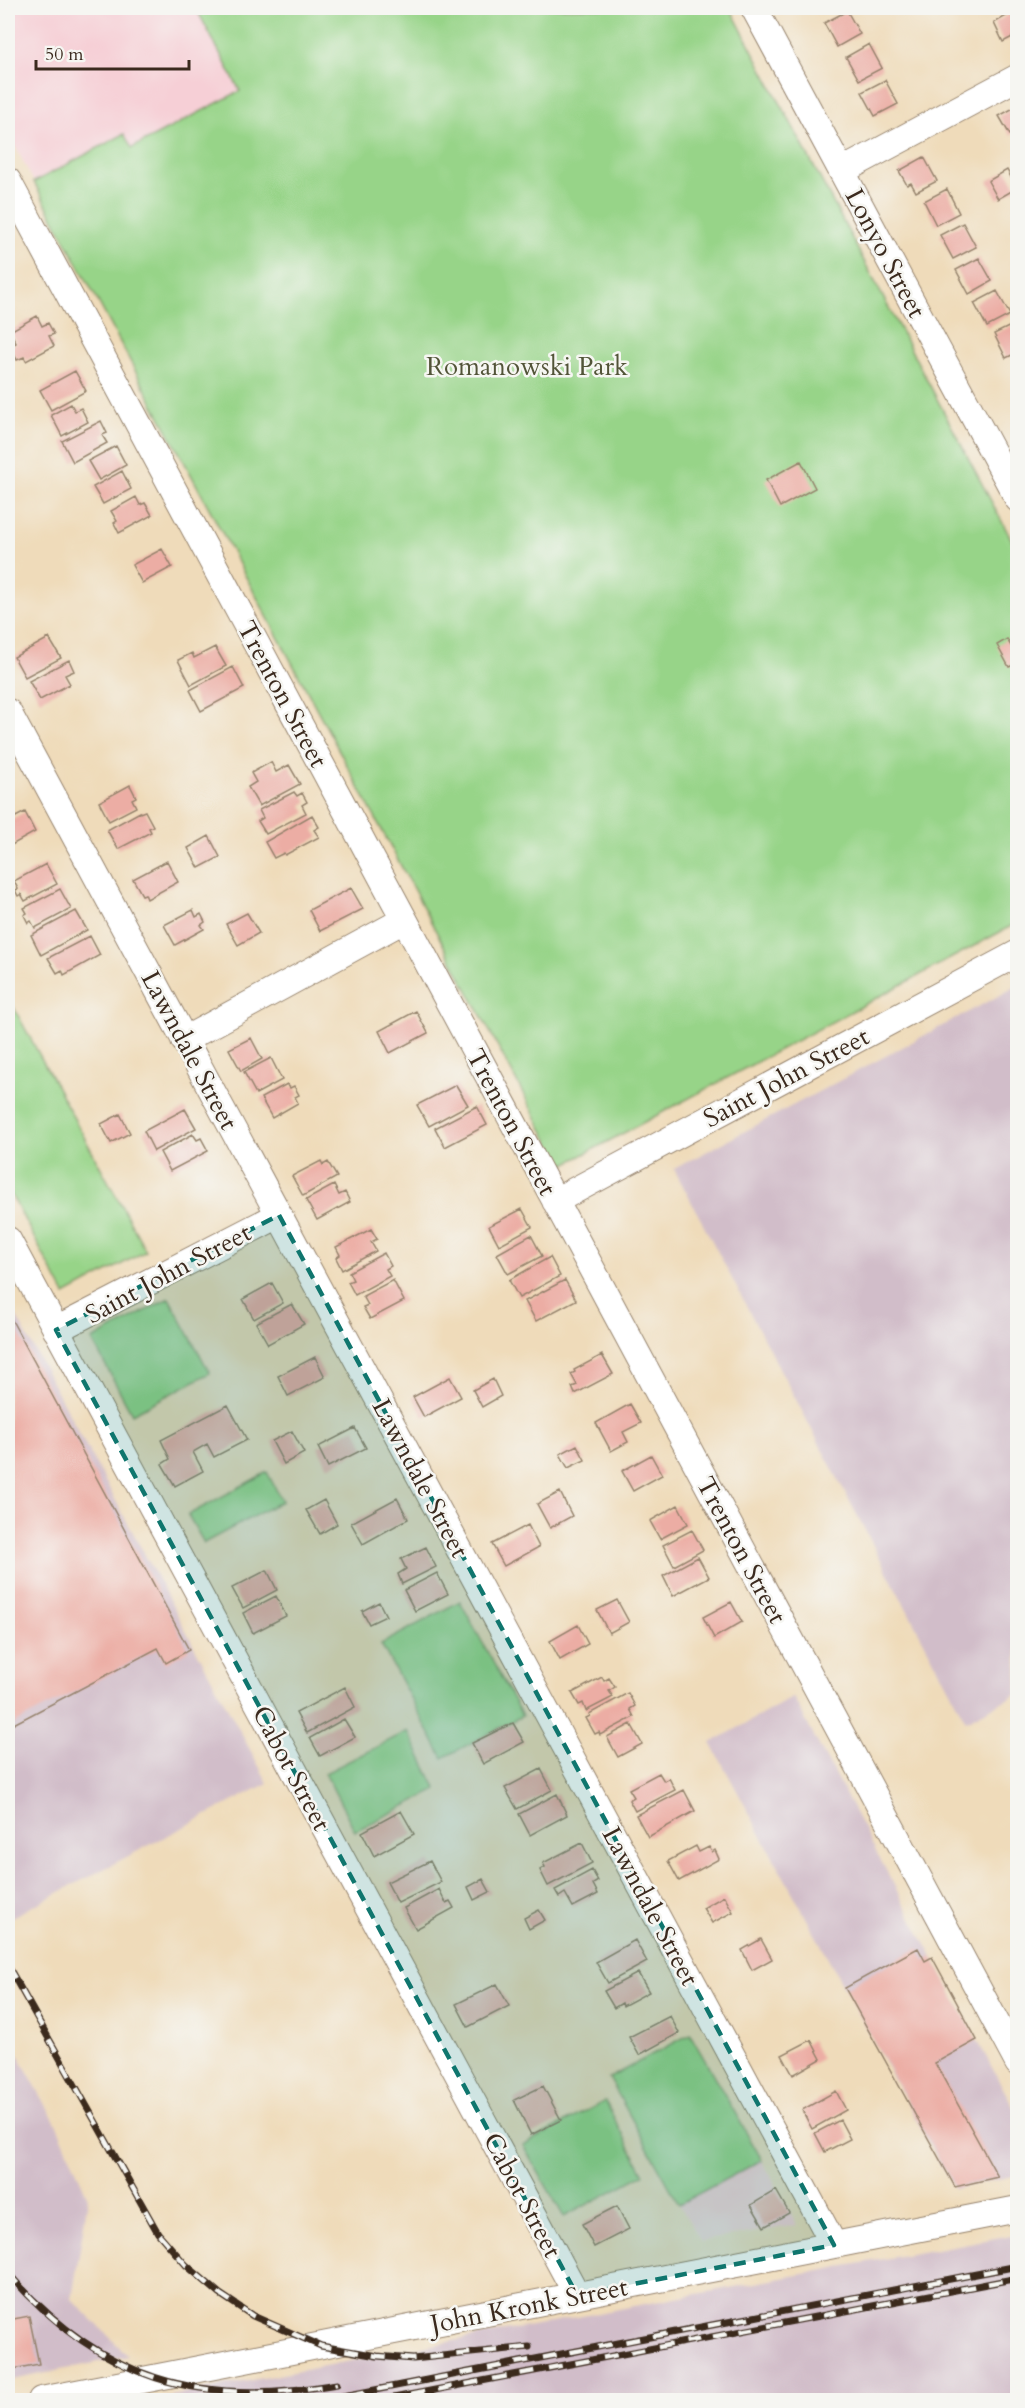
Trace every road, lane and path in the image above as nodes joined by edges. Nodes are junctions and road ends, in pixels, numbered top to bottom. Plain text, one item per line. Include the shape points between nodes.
1 (753, 8) edge
2 (1017, 77) edge
3 (842, 171) junction
4 (8, 181) edge
5 (1017, 499) edge
6 (8, 712) edge
7 (404, 920) junction
8 (1017, 953) edge
9 (184, 1040) junction
10 (555, 1202) junction
11 (279, 1215) junction
12 (8, 1240) edge
13 (56, 1330) junction
14 (1017, 2063) edge
15 (1017, 2209) edge
16 (834, 2245) junction
17 (577, 2295) junction
18 (41, 2400) edge

1 - 3 street, Lonyo Street
2 - 3 street
3 - 5 street, Lonyo Street
4 - 7 street, Trenton Street
6 - 9 street, Lawndale Street
7 - 9 street
7 - 10 street, Trenton Street
8 - 10 street, Saint John Street
9 - 11 street, Lawndale Street
10 - 14 street, Trenton Street
11 - 13 street, Saint John Street
11 - 16 street, Lawndale Street
12 - 13 street, Cabot Street
13 - 17 street, Cabot Street
15 - 16 street, John Kronk Street
16 - 17 street, John Kronk Street
17 - 18 street, John Kronk Street

